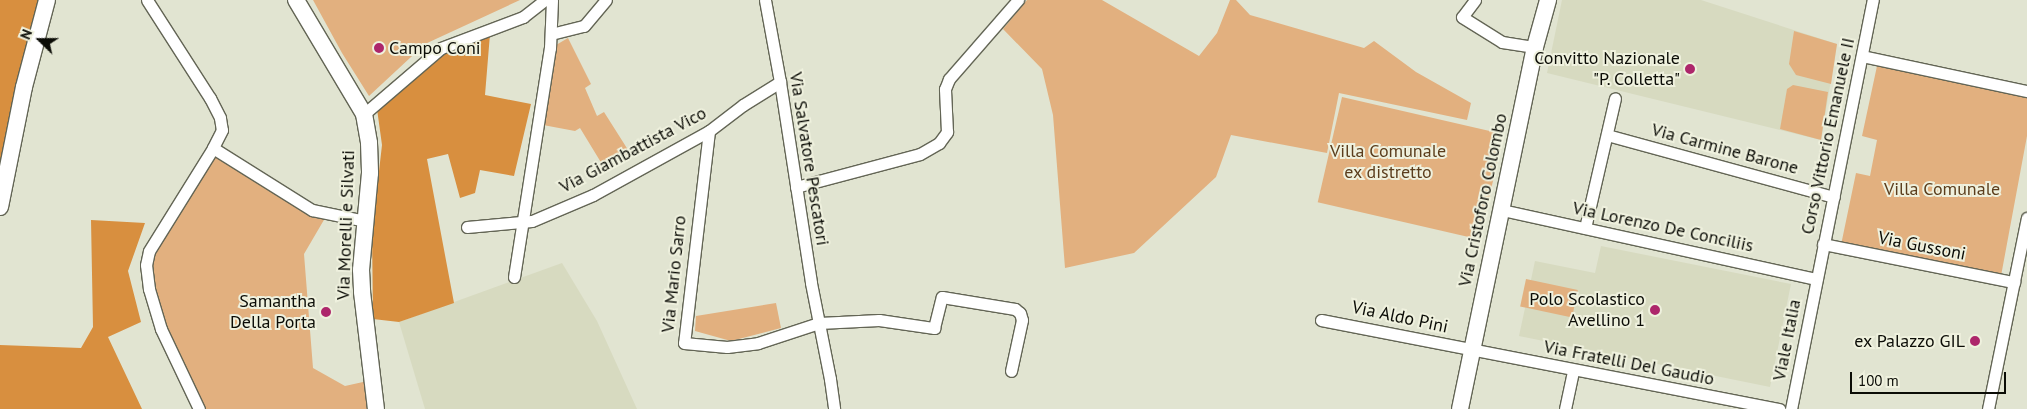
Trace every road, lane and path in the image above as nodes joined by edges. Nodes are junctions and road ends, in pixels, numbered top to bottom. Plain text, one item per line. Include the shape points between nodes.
1 (48, 0) edge
2 (147, 0) edge
3 (296, 0) edge
4 (545, 0) edge
5 (552, 0) edge
6 (606, 0) edge
7 (764, 0) edge
8 (1018, 0) edge
9 (1475, 0) edge
10 (1548, 0) edge
11 (1873, 0) edge
12 (551, 34) junction
13 (1535, 47) junction
14 (1862, 56) junction
15 (780, 82) junction
16 (2027, 92) edge
17 (1615, 98) dead end
18 (364, 114) junction
19 (708, 131) junction
20 (1607, 135) junction
21 (213, 148) junction
22 (796, 187) junction
23 (1834, 197) junction
24 (0, 207) edge
25 (1502, 210) junction
26 (2027, 218) edge
27 (364, 221) junction
28 (522, 222) junction
29 (467, 227) dead end
30 (1585, 228) junction
31 (1823, 244) junction
32 (514, 277) dead end
33 (1817, 278) junction
34 (2014, 282) junction
35 (1321, 320) dead end
36 (819, 324) junction
37 (1471, 350) junction
38 (1572, 370) junction
39 (1010, 371) dead end
40 (834, 408) edge
41 (199, 409) edge
42 (376, 409) edge
43 (1460, 409) edge
44 (1565, 409) edge
45 (1779, 409) edge
46 (1791, 409) edge
47 (1988, 409) edge

1 - 24 main road via 24,88
2 - 21 street via 220,118 222,130
3 - 18 main road, Via Morelli e Silvati
4 - 18 street via 523,17 441,48
5 - 12 street
6 - 12 street via 584,26
7 - 15 street, Via Salvatore Pescatori
8 - 22 street via 949,78 945,89 947,132 939,143 920,154
9 - 13 street via 1462,17 1502,42
10 - 13 main road, Via Cristoforo Colombo
11 - 14 street, Corso Vittorio Emanuele II
12 - 28 street
13 - 25 main road, Via Cristoforo Colombo
14 - 16 street
14 - 23 street, Corso Vittorio Emanuele II
15 - 19 street, Via Giambattista Vico via 743,104
15 - 22 street, Via Salvatore Pescatori
17 - 20 street
18 - 27 main road, Via Morelli e Silvati via 370,173
19 - 28 street, Via Giambattista Vico via 593,195 532,221
19 - 36 street, Via Mario Sarro via 684,344 727,347 758,343
20 - 23 street, Via Carmine Barone
20 - 30 street
21 - 27 street via 312,210
21 - 41 street via 149,251 146,265 149,289 161,329
22 - 36 street, Via Salvatore Pescatori
23 - 31 street, Corso Vittorio Emanuele II
25 - 30 street, Via Lorenzo De Conciliis
25 - 37 main road, Via Cristoforo Colombo
26 - 34 street
27 - 42 main road, Via Morelli e Silvati via 362,292
28 - 29 street, Via Giambattista Vico
28 - 32 street
30 - 33 street, Via Lorenzo De Conciliis
31 - 33 street, Corso Vittorio Emanuele II
31 - 34 street, Via Gussoni
33 - 46 street, Viale Italia
34 - 47 street
35 - 37 street, Via Aldo Pini
36 - 39 street via 879,320 934,328 942,297 1015,309 1022,320
36 - 40 street, Via Salvatore Pescatori
37 - 38 street, Via Fratelli Del Gaudio
37 - 43 main road, Via Cristoforo Colombo
38 - 44 street
38 - 45 street, Via Fratelli Del Gaudio

